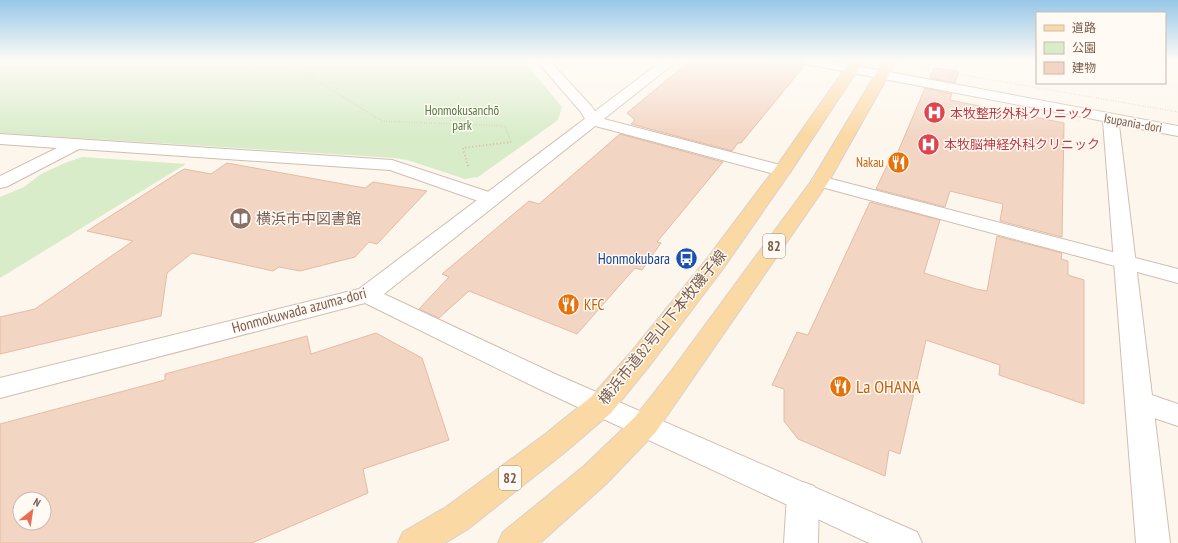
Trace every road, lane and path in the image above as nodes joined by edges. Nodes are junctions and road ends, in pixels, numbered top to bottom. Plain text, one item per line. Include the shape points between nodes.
1 (325, 85) edge
2 (565, 85) edge
3 (639, 85) edge
4 (840, 85) edge
5 (872, 85) edge
6 (949, 85) edge
7 (969, 85) edge
8 (1024, 85) edge
9 (944, 99) dead end
10 (1178, 112) edge
11 (1111, 119) junction
12 (594, 121) junction
13 (1178, 131) edge
14 (0, 139) edge
15 (76, 144) junction
16 (467, 164) dead end
17 (782, 171) junction
18 (820, 181) junction
19 (0, 183) edge
20 (491, 199) junction
21 (1125, 262) junction
22 (1178, 276) edge
23 (367, 294) junction
24 (0, 388) edge
25 (1140, 402) junction
26 (601, 405) junction
27 (1178, 415) edge
28 (645, 425) junction
29 (803, 496) junction
30 (415, 543) edge
31 (515, 543) edge
32 (801, 543) edge
33 (905, 543) edge
34 (1153, 543) edge

1 - 16 path via 382,121 505,126 511,142 463,148
2 - 12 street
3 - 12 street, Honmokuwada azuma-dori
4 - 17 main road, 横浜市道82号山下本牧磯子線 / 82
5 - 18 main road, 82
6 - 9 path, bridge
7 - 11 street, Isupania-dori
8 - 10 path, bridge
11 - 13 street, Isupania-dori
11 - 21 street
12 - 17 street
12 - 20 street, Honmokuwada azuma-dori
14 - 15 street
15 - 19 street
15 - 20 street via 392,165
17 - 26 main road, 横浜市道82号山下本牧磯子線 / 82 via 714,265
18 - 21 street
18 - 28 main road, 82 via 682,377
20 - 23 street, Honmokuwada azuma-dori
21 - 22 street
21 - 25 street
23 - 24 street, Honmokuwada azuma-dori
23 - 26 street
25 - 27 street
25 - 34 street
26 - 28 street
26 - 30 main road, 横浜市道82号山下本牧磯子線 / 82 via 457,518
28 - 29 street
28 - 31 main road, 82 via 595,475
29 - 32 street
29 - 33 street

